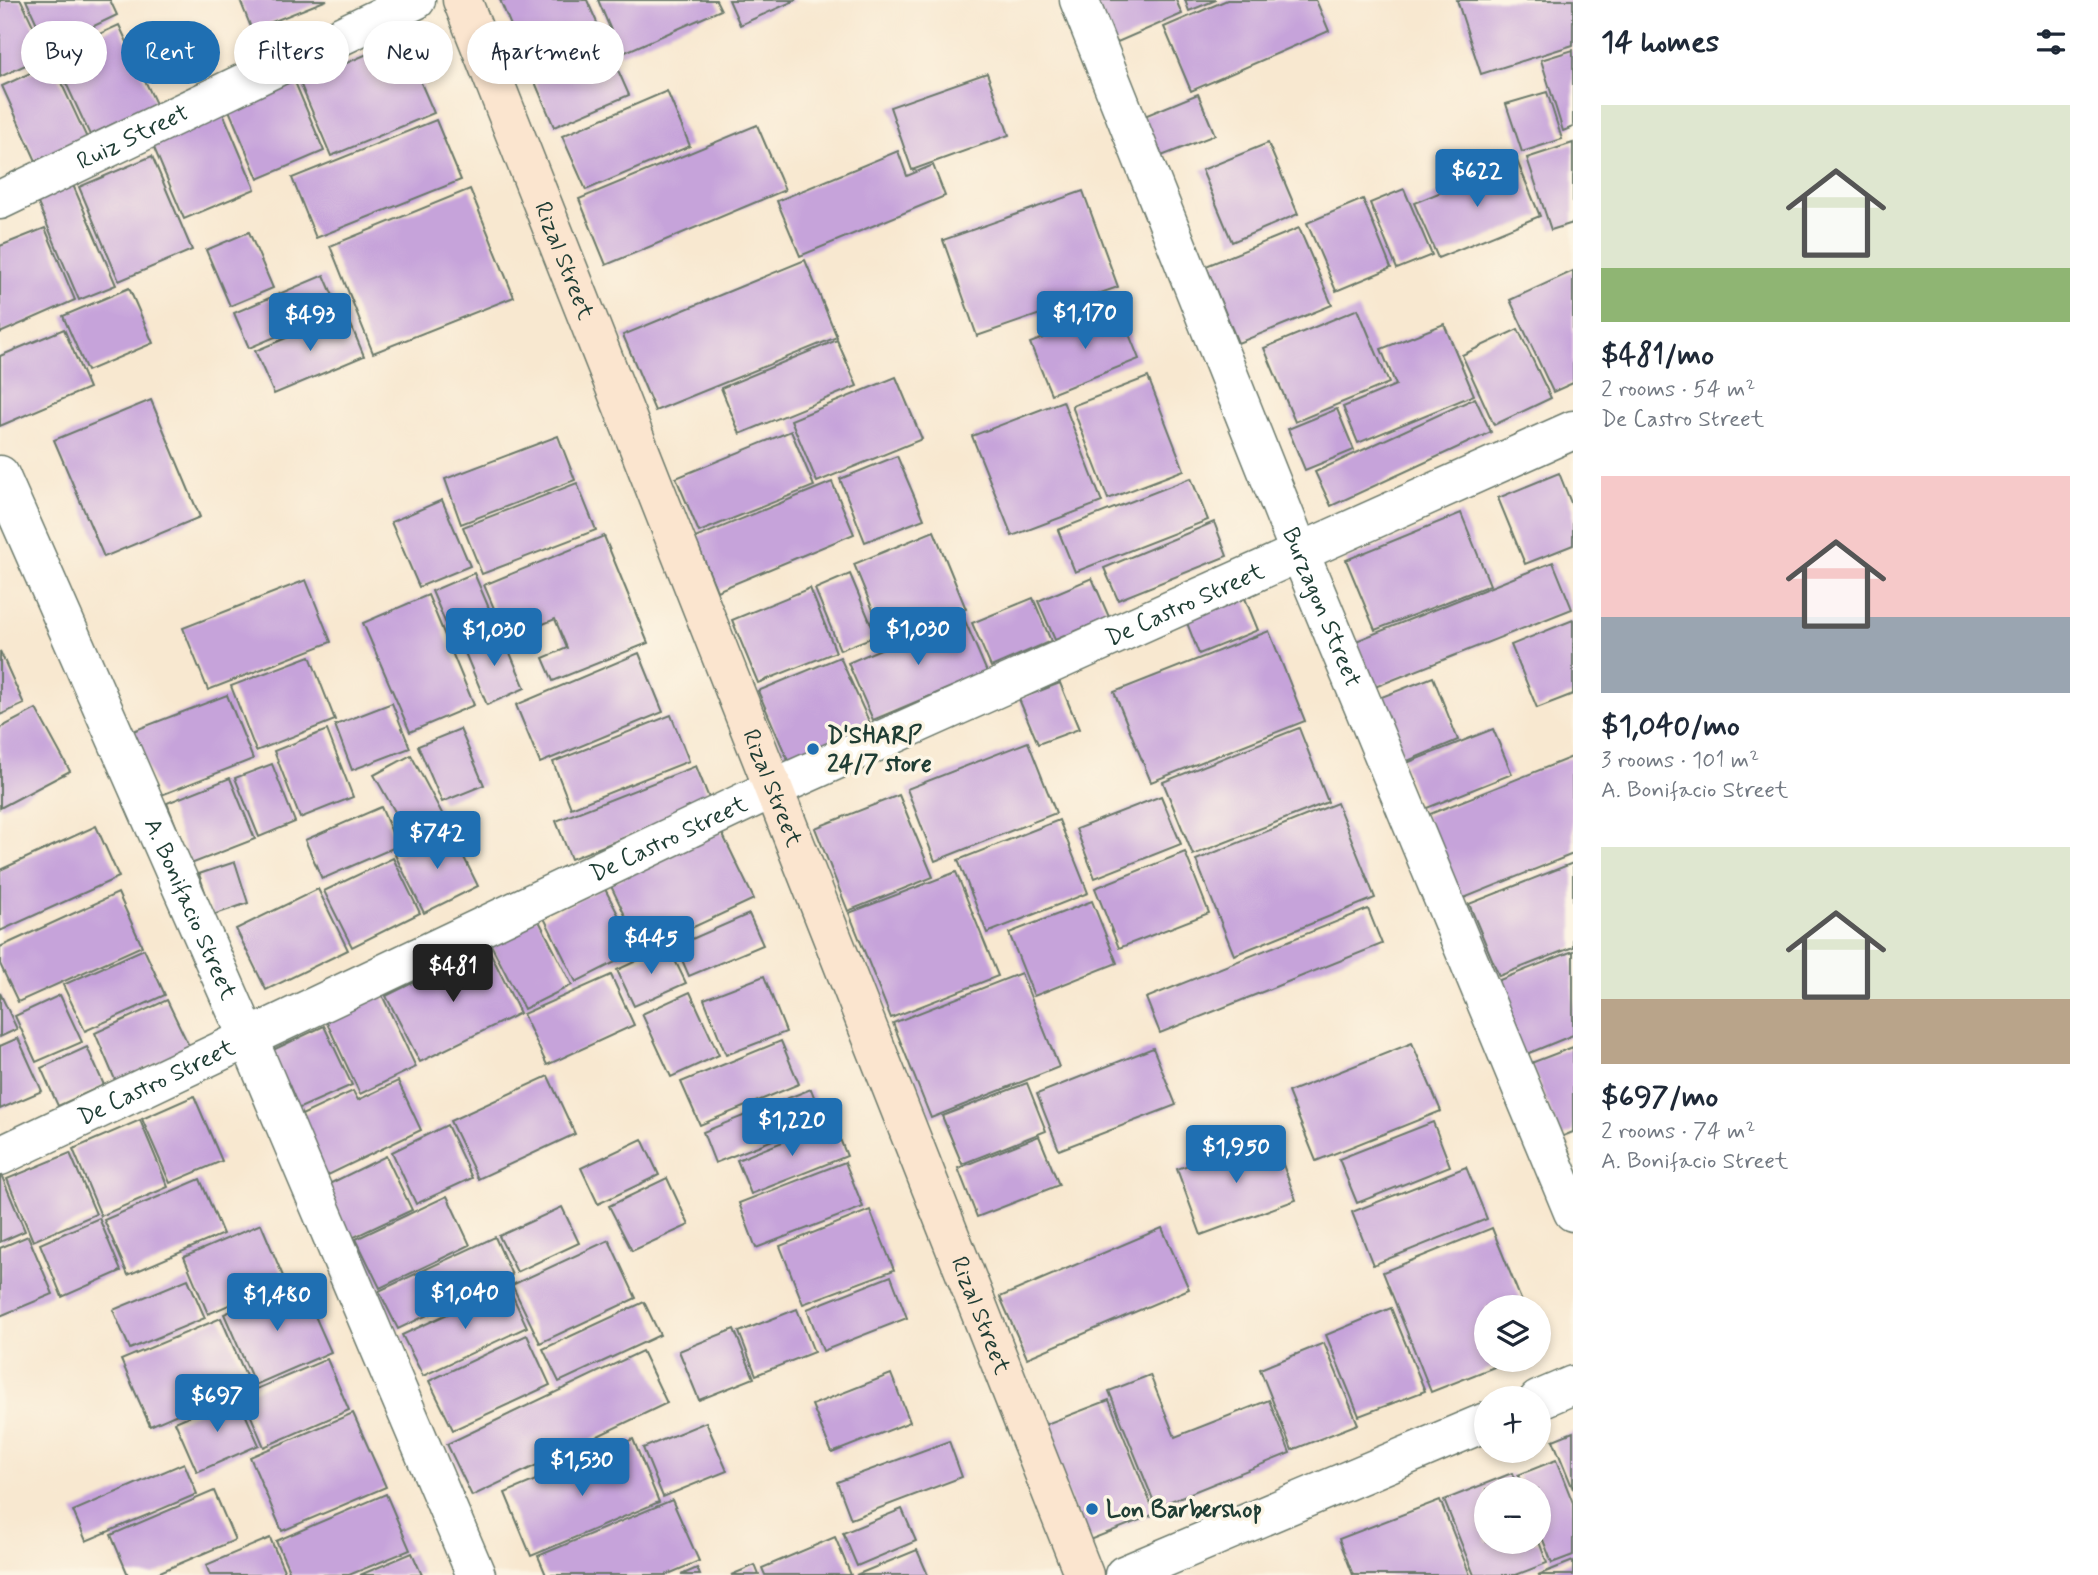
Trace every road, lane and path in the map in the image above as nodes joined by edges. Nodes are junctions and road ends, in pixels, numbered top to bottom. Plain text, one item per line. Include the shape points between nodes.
1 (416, 0) edge
2 (462, 0) edge
3 (1079, 0) edge
4 (0, 200) edge
5 (1573, 430) edge
6 (0, 475) edge
7 (1299, 551) junction
8 (774, 788) junction
9 (248, 1038) junction
10 (0, 1156) edge
11 (1573, 1212) edge
12 (1573, 1385) edge
13 (1551, 1394) edge
14 (1474, 1427) edge
15 (476, 1575) edge
16 (1084, 1575) edge
17 (1124, 1575) edge

1 - 4 street, Ruiz Street
2 - 8 main road, Rizal Street
3 - 7 street, Burzagon Street
5 - 7 street, De Castro Street
6 - 9 street, A. Bonifacio Street
7 - 8 street, De Castro Street
7 - 11 street, Burzagon Street
8 - 9 street, De Castro Street
8 - 16 main road, Rizal Street
9 - 10 street, De Castro Street
9 - 15 street, A. Bonifacio Street
12 - 13 street
14 - 17 street

